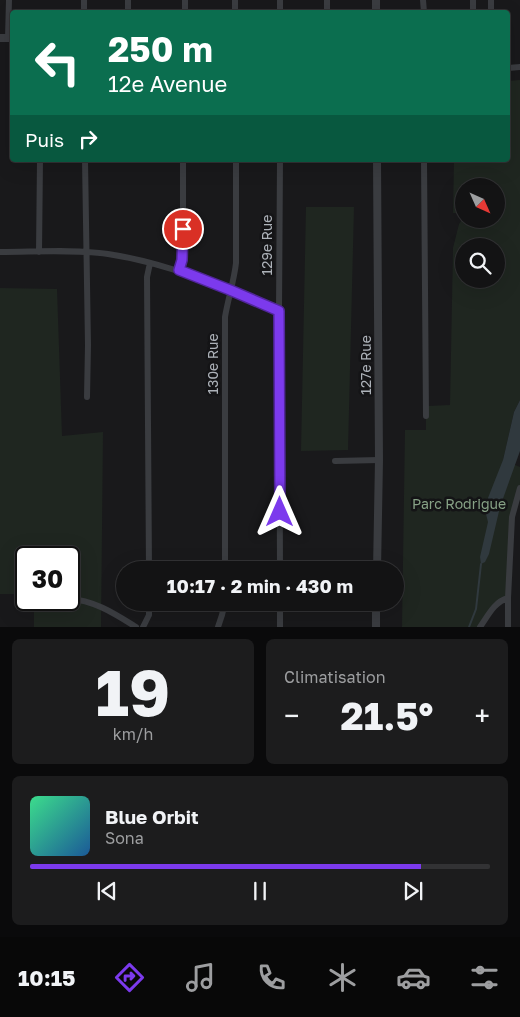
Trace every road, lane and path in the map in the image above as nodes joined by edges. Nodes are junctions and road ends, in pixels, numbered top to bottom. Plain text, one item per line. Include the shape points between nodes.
1 (9, 0) edge
2 (7, 38) edge
3 (40, 162) edge
4 (85, 162) edge
5 (183, 162) edge
6 (236, 162) edge
7 (280, 162) edge
8 (377, 162) edge
9 (424, 162) edge
10 (0, 252) edge
11 (39, 252) junction
12 (86, 252) junction
13 (150, 263) junction
14 (179, 270) junction
15 (230, 290) junction
16 (279, 311) junction
17 (87, 397) dead end
18 (426, 416) dead end
19 (378, 460) junction
20 (335, 461) dead end
21 (520, 488) edge
22 (149, 561) edge
23 (225, 561) edge
24 (280, 561) edge
25 (378, 561) edge
26 (508, 598) junction
27 (80, 600) edge
28 (148, 611) edge
29 (223, 611) edge
30 (280, 611) edge
31 (376, 611) edge
32 (136, 627) edge
33 (143, 627) edge
34 (218, 627) edge
35 (280, 627) edge
36 (376, 627) edge
37 (480, 627) edge
38 (508, 627) edge

1 - 2 street
3 - 11 street
4 - 12 street
5 - 14 street via 183,246
6 - 15 street, 130e Rue via 236,263
7 - 16 street, 129e Rue
8 - 19 street, 127e Rue
9 - 18 street
10 - 11 street
11 - 12 street
12 - 13 street
12 - 17 street
13 - 14 street
13 - 22 street
14 - 15 street
15 - 16 street
15 - 23 street, 130e Rue via 225,318
16 - 24 street, 129e Rue
19 - 20 street
19 - 25 street, 127e Rue
21 - 26 street via 512,517
26 - 37 street via 495,606
26 - 38 street
27 - 32 street via 104,608
28 - 33 street
29 - 34 street
30 - 35 street
31 - 36 street

